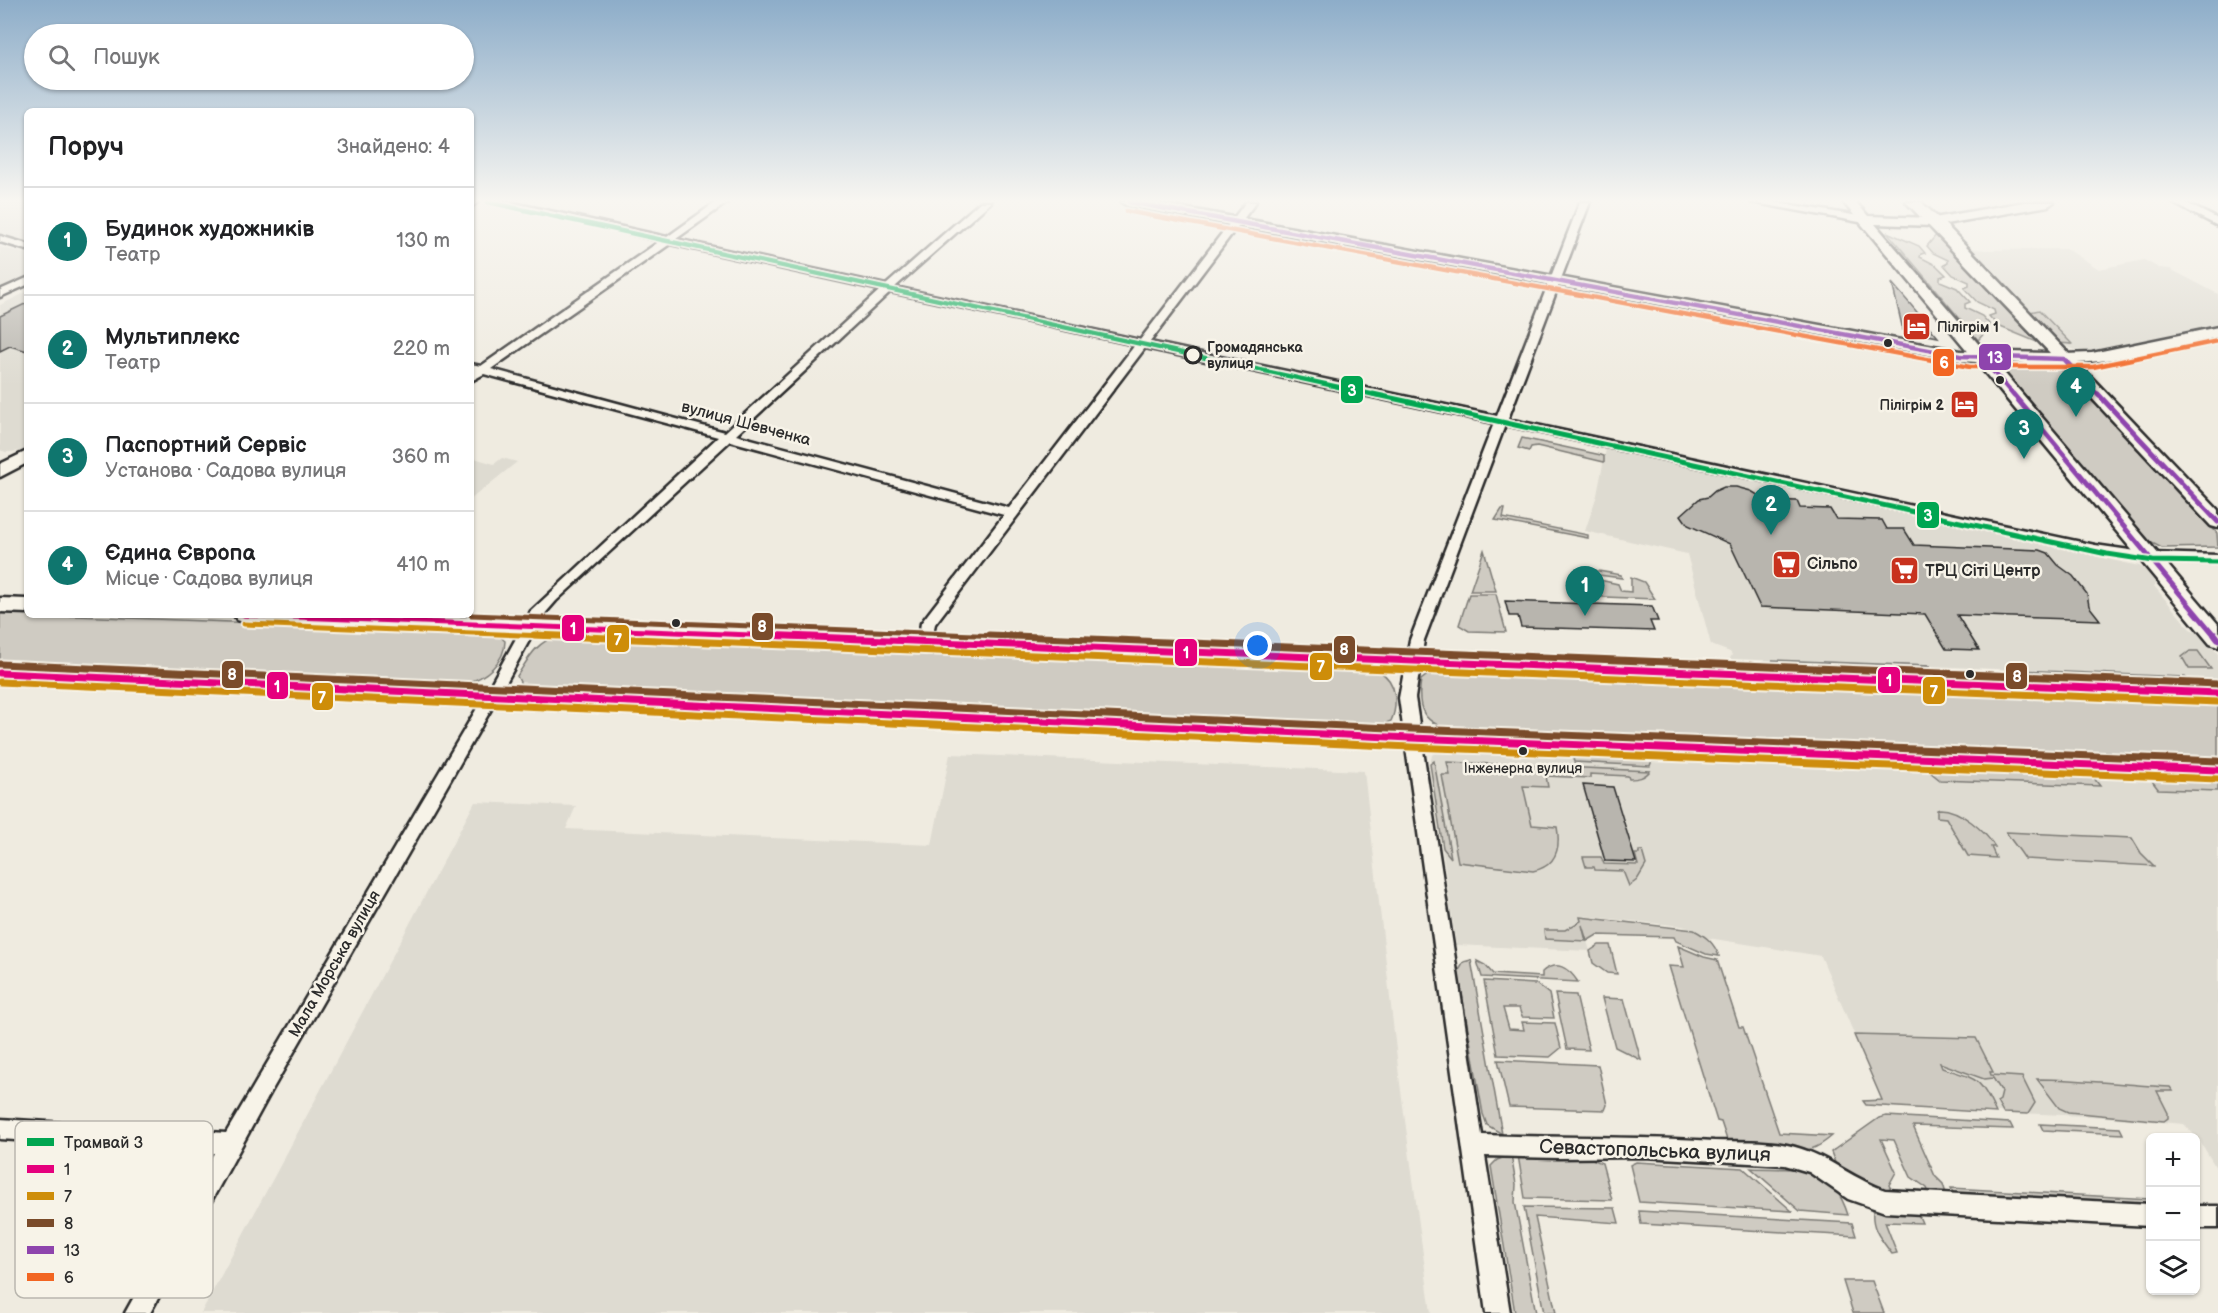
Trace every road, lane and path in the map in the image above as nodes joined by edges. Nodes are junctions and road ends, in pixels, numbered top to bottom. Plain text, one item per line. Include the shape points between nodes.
1 (633, 263) edge
2 (769, 263) edge
3 (916, 263) edge
4 (1204, 263) edge
5 (1458, 263) edge
6 (1561, 263) edge
7 (1902, 263) edge
8 (1973, 263) edge
9 (1554, 281) junction
10 (24, 282) edge
11 (887, 289) junction
12 (0, 294) edge
13 (2218, 332) edge
14 (1141, 344) junction
15 (1982, 358) junction
16 (2064, 359) junction
17 (477, 368) edge
18 (1501, 419) junction
19 (729, 436) junction
20 (1013, 513) junction
21 (2218, 522) edge
22 (2150, 558) junction
23 (2218, 559) edge
24 (0, 605) edge
25 (24, 606) edge
26 (322, 618) edge
27 (530, 626) junction
28 (2218, 639) edge
29 (925, 642) junction
30 (1412, 661) junction
31 (0, 673) edge
32 (2218, 693) edge
33 (492, 695) junction
34 (1412, 738) junction
35 (2218, 770) edge
36 (0, 1129) edge
37 (15, 1130) edge
38 (213, 1143) edge
39 (231, 1144) junction
40 (1472, 1145) junction
41 (213, 1176) edge
42 (2146, 1215) edge
43 (2200, 1217) edge
44 (2218, 1218) edge
45 (145, 1298) edge
46 (137, 1313) edge
47 (1498, 1313) edge

1 - 17 street
2 - 11 street
3 - 11 street, Мала Морська вулиця
4 - 14 street
5 - 9 main road
6 - 9 street
7 - 15 main road
8 - 16 main road
9 - 15 main road
9 - 18 street
10 - 12 street
11 - 14 street
11 - 19 street, Мала Морська вулиця
13 - 16 main road via 2092,358
14 - 18 street
14 - 20 street
15 - 16 main road
15 - 22 main road
16 - 21 main road
17 - 19 street, вулиця Шевченка
18 - 22 street
18 - 30 street
19 - 20 street, вулиця Шевченка
19 - 27 street, Мала Морська вулиця via 551,598
20 - 29 street via 928,623
22 - 23 street
22 - 28 main road
24 - 25 main road
26 - 27 main road
27 - 29 main road
27 - 33 street, Мала Морська вулиця
29 - 30 main road
30 - 32 main road
30 - 34 street via 1407,698
31 - 33 main road
33 - 34 main road
33 - 39 street, Мала Морська вулиця
34 - 35 main road
34 - 40 street
36 - 37 street
38 - 39 street
39 - 41 street, Мала Морська вулиця
40 - 42 street, Севастопольська вулиця via 1644,1147 1785,1155 1814,1163 1856,1191 1885,1201
40 - 47 street
43 - 44 street
45 - 46 street, Мала Морська вулиця

